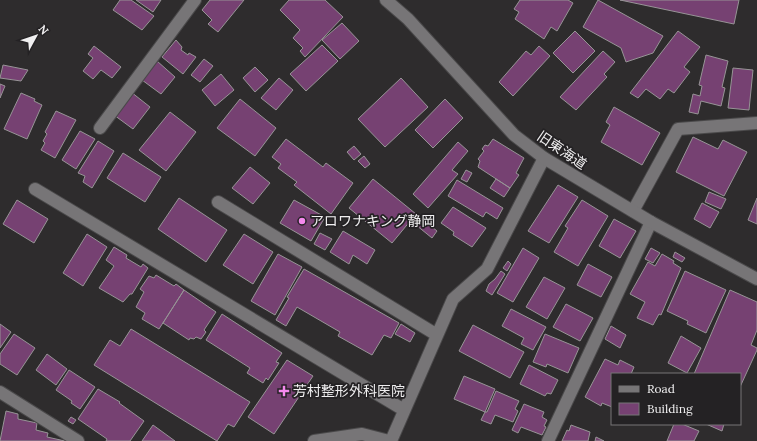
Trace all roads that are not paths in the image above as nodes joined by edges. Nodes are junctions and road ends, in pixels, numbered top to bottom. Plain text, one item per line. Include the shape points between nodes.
1 (195, 0) edge
2 (386, 0) edge
3 (757, 123) edge
4 (100, 128) dead end
5 (544, 158) junction
6 (35, 189) dead end
7 (218, 202) dead end
8 (633, 211) junction
9 (651, 222) junction
10 (757, 279) edge
11 (437, 335) junction
12 (0, 392) edge
13 (404, 410) junction
14 (78, 441) edge
15 (314, 441) edge
16 (390, 441) edge
17 (548, 441) edge

1 - 4 street
2 - 5 street, 旧東海道 via 408,19 514,135
3 - 8 street via 678,129
5 - 8 street, 旧東海道
5 - 11 street via 487,269 453,299
6 - 13 street
7 - 11 street
8 - 9 street, 旧東海道
9 - 10 street, 旧東海道
9 - 17 street
11 - 13 street
12 - 14 street
13 - 16 street
15 - 16 street via 362,434

